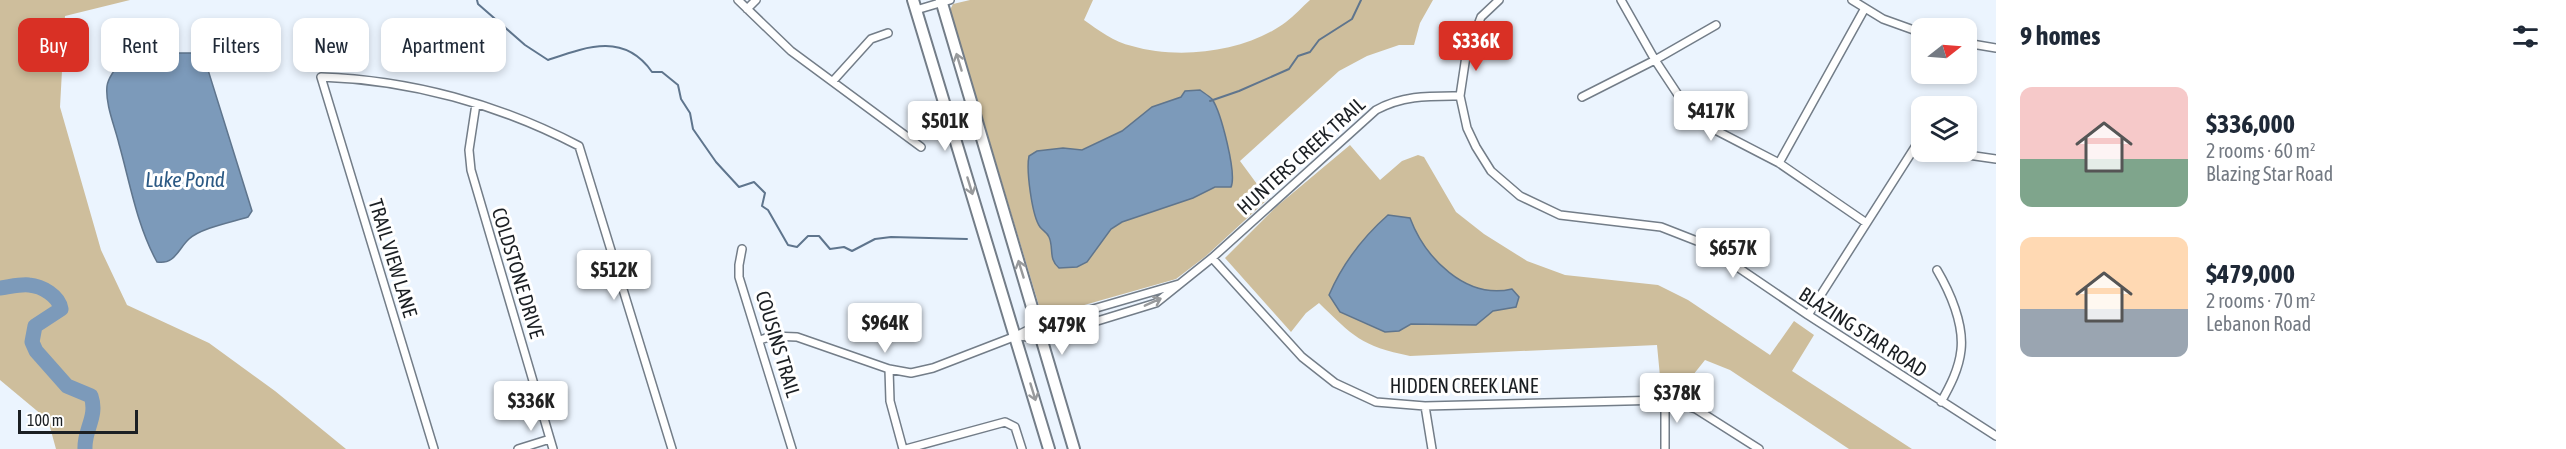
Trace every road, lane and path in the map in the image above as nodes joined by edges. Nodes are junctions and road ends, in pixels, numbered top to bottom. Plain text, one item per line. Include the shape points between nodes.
1 (738, 0) edge
2 (756, 0) edge
3 (1499, 0) edge
4 (1621, 0) edge
5 (1852, 0) edge
6 (944, 1) edge
7 (915, 5) edge
8 (1865, 8) junction
9 (747, 9) junction
10 (1716, 25) dead end
11 (1911, 29) edge
12 (888, 33) dead end
13 (1977, 45) edge
14 (1996, 48) edge
15 (1655, 60) junction
16 (833, 81) junction
17 (1460, 96) junction
18 (1582, 97) dead end
19 (476, 104) junction
20 (921, 147) dead end
21 (1911, 153) edge
22 (1977, 156) edge
23 (1996, 159) edge
24 (1779, 163) junction
25 (1866, 222) junction
26 (742, 249) dead end
27 (1212, 258) junction
28 (1938, 270) dead end
29 (1182, 283) junction
30 (1808, 315) junction
31 (1038, 325) junction
32 (1016, 336) junction
33 (1042, 338) junction
34 (760, 340) junction
35 (889, 369) junction
36 (1665, 399) junction
37 (1941, 402) junction
38 (1425, 406) junction
39 (1996, 436) edge
40 (550, 439) junction
41 (434, 449) edge
42 (518, 449) edge
43 (553, 449) edge
44 (672, 449) edge
45 (792, 449) edge
46 (905, 449) edge
47 (1022, 449) edge
48 (1049, 449) edge
49 (1074, 449) edge
50 (1432, 449) edge
51 (1665, 449) edge
52 (1759, 449) edge

1 - 9 street
2 - 9 street
3 - 17 street, BLAZING STAR ROAD via 1481,17 1466,56
4 - 15 street
5 - 8 street
6 - 7 street
31 -> 6 main road
7 -> 32 main road
8 - 11 street
8 - 24 street
9 - 16 street via 791,51
10 - 15 street
12 - 16 street via 871,39
13 - 14 street
15 - 18 street
15 - 24 street via 1694,119
16 - 20 street
17 - 27 street, HUNTERS CREEK TRAIL via 1417,96 1392,101 1376,110
17 - 30 street, BLAZING STAR ROAD via 1476,147 1491,171 1520,196 1560,215 1661,227 1702,243
19 - 40 street, COLDSTONE DRIVE via 469,150 471,170
19 - 41 street, TRAIL VIEW LANE via 384,81 321,77
19 - 44 street via 579,146
21 - 25 street
22 - 23 street
24 - 25 street
25 - 30 street
26 - 34 street, COUSINS TRAIL via 739,277
27 - 29 street, HUNTERS CREEK TRAIL
27 - 38 street, HIDDEN CREEK LANE via 1302,357 1335,383 1376,402
28 - 37 street via 1958,323 1962,349 1954,379
29 - 31 street, HUNTERS CREEK TRAIL
33 -> 29 street, HUNTERS CREEK TRAIL via 1156,303
30 - 37 street, BLAZING STAR ROAD
31 - 32 street, HUNTERS CREEK TRAIL
31 - 33 main road
32 - 33 street, HUNTERS CREEK TRAIL
32 - 35 street, HUNTERS CREEK TRAIL via 922,371
32 -> 48 main road
33 - 49 main road
34 - 35 street, HUNTERS CREEK TRAIL via 772,336 797,337
34 - 45 street, COUSINS TRAIL
35 - 46 street via 890,401
36 - 38 street, HIDDEN CREEK LANE
36 - 51 street
36 - 52 street, HIDDEN CREEK LANE via 1696,410
37 - 39 street, BLAZING STAR ROAD
38 - 50 street
40 - 42 street
40 - 43 street, COLDSTONE DRIVE
46 - 47 street via 999,422 1015,427

